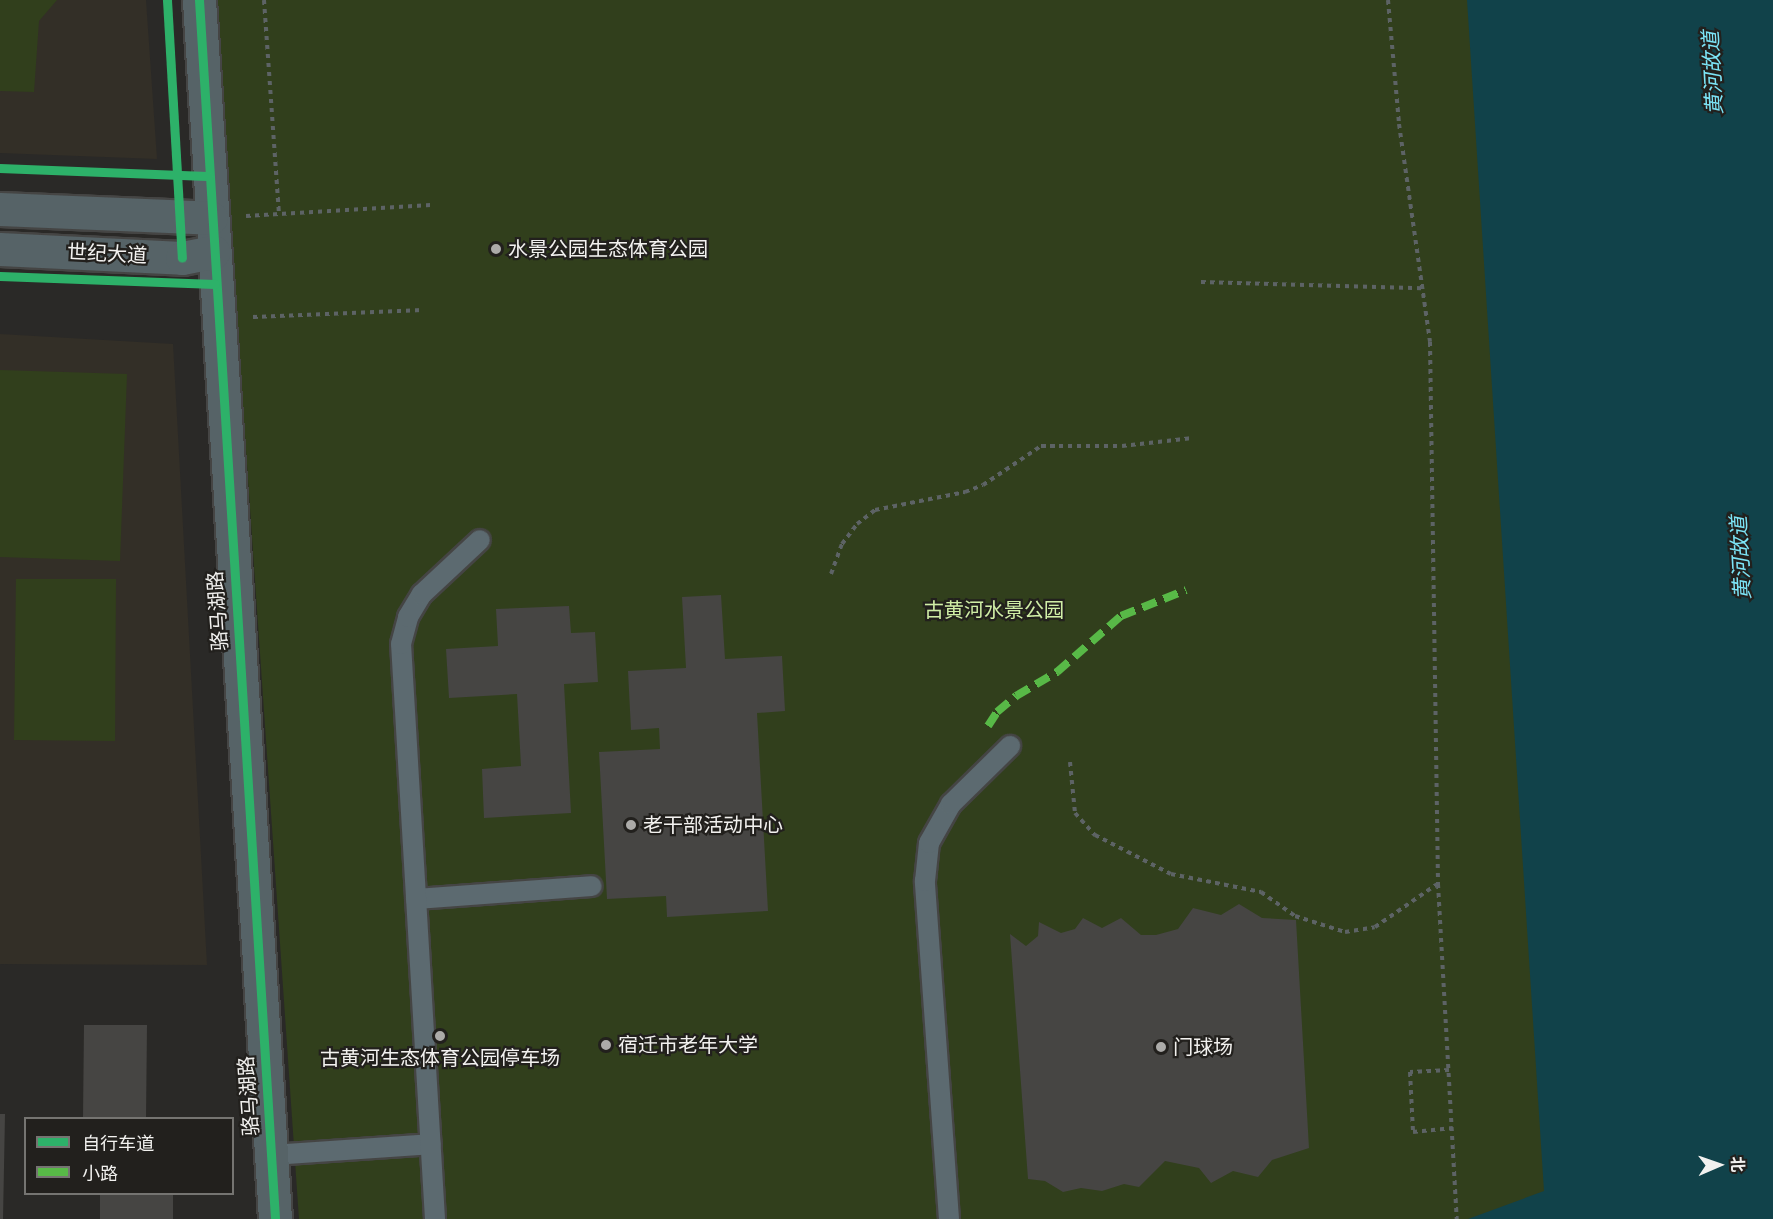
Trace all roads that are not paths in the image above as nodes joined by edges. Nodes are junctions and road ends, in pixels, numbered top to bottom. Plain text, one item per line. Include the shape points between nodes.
1 (199, 0) edge
2 (0, 209) edge
3 (211, 218) junction
4 (0, 249) edge
5 (213, 252) junction
6 (480, 540) dead end
7 (1010, 746) dead end
8 (592, 886) dead end
9 (416, 899) junction
10 (431, 1144) junction
11 (271, 1155) junction
12 (275, 1219) edge
13 (435, 1219) edge
14 (949, 1219) edge

1 - 3 street, 骆马湖路
2 - 3 street, 世纪大道
3 - 5 street, 骆马湖路
4 - 5 street, 世纪大道 via 182,258
5 - 11 street, 骆马湖路
6 - 9 lane via 422,594 408,617 401,644
7 - 14 lane via 951,804 929,843 924,881
8 - 9 lane
9 - 10 lane
10 - 11 lane
10 - 13 lane
11 - 12 street, 骆马湖路

